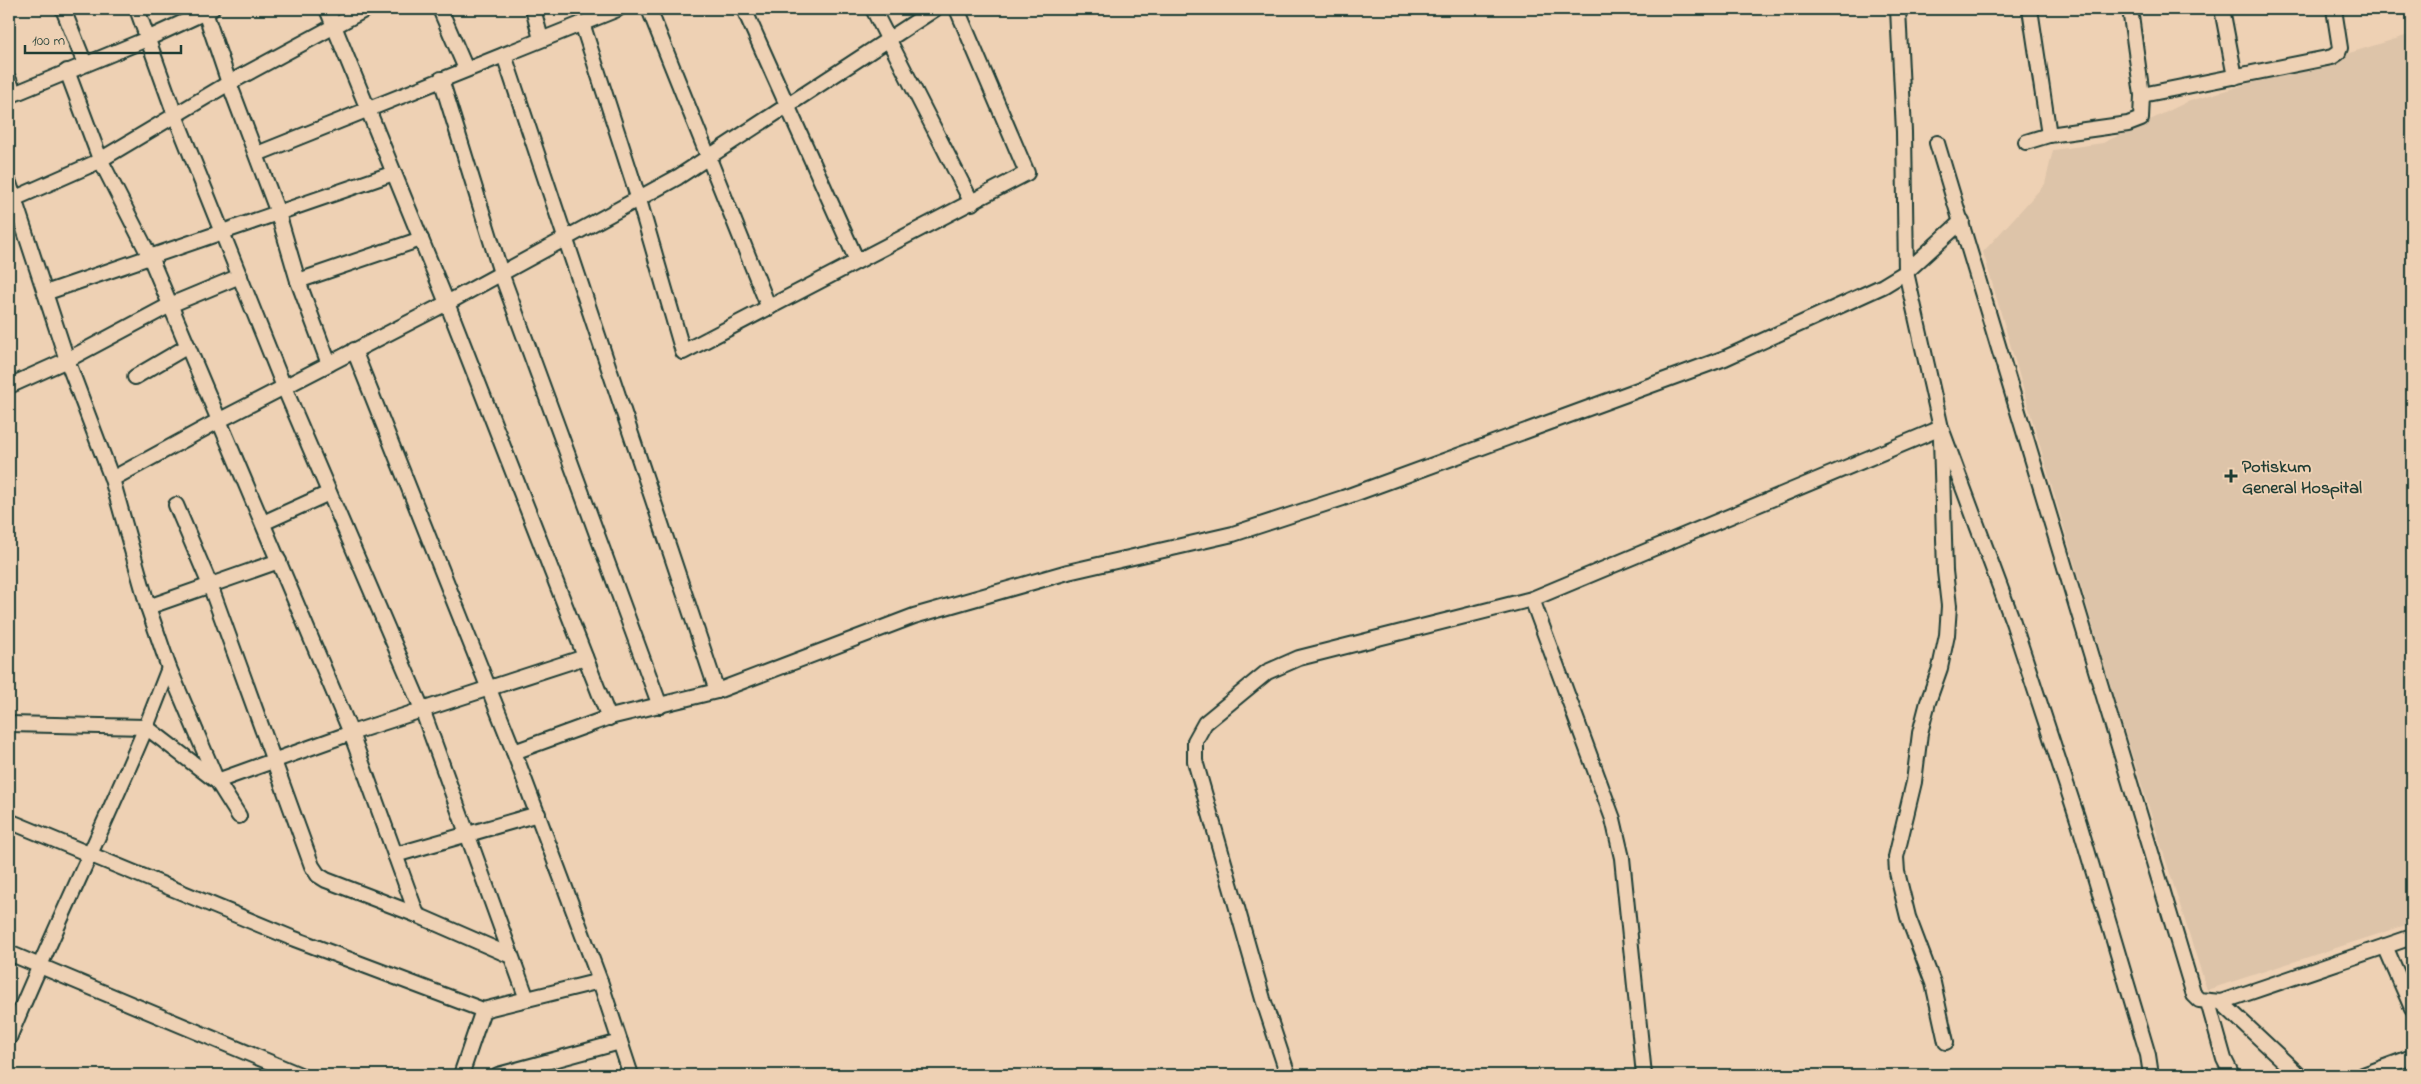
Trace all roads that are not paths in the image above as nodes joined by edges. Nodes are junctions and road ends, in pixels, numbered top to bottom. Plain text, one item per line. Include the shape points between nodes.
1 (63, 9) edge
2 (137, 9) edge
3 (328, 9) edge
4 (366, 9) edge
5 (440, 9) edge
6 (533, 9) edge
7 (618, 9) edge
8 (649, 9) edge
9 (744, 9) edge
10 (873, 9) edge
11 (935, 9) edge
12 (956, 9) edge
13 (1898, 9) edge
14 (2030, 9) edge
15 (2130, 9) edge
16 (2222, 9) edge
17 (2334, 9) edge
18 (207, 10) edge
19 (582, 23) junction
20 (334, 26) junction
21 (147, 39) junction
22 (541, 39) junction
23 (887, 40) junction
24 (504, 55) junction
25 (85, 64) junction
26 (466, 69) junction
27 (67, 71) junction
28 (2235, 77) junction
29 (441, 80) junction
30 (229, 83) junction
31 (10, 90) edge
32 (2142, 95) junction
33 (788, 105) junction
34 (368, 108) junction
35 (175, 115) junction
36 (2049, 135) junction
37 (2026, 142) dead end
38 (1937, 143) dead end
39 (257, 154) junction
40 (709, 156) junction
41 (100, 159) junction
42 (394, 173) junction
43 (9, 183) edge
44 (11, 200) edge
45 (639, 200) junction
46 (972, 203) junction
47 (278, 213) junction
48 (1962, 221) junction
49 (223, 232) junction
50 (566, 238) junction
51 (421, 239) junction
52 (150, 258) junction
53 (857, 261) junction
54 (1906, 272) junction
55 (501, 273) junction
56 (240, 276) junction
57 (298, 281) junction
58 (45, 293) junction
59 (446, 303) junction
60 (170, 305) junction
61 (769, 308) junction
62 (188, 346) junction
63 (354, 350) junction
64 (68, 360) junction
65 (329, 364) junction
66 (134, 377) dead end
67 (9, 386) edge
68 (284, 387) junction
69 (220, 420) junction
70 (1941, 428) junction
71 (112, 480) junction
72 (329, 493) junction
73 (176, 505) dead end
74 (263, 523) junction
75 (279, 561) junction
76 (210, 585) junction
77 (1532, 599) junction
78 (148, 607) junction
79 (585, 656) junction
80 (169, 668) junction
81 (488, 688) junction
82 (717, 691) junction
83 (660, 706) junction
84 (422, 709) junction
85 (609, 718) junction
86 (9, 724) edge
87 (146, 727) junction
88 (351, 733) junction
89 (514, 752) junction
90 (275, 761) junction
91 (217, 781) junction
92 (538, 814) junction
93 (239, 816) dead end
94 (9, 821) edge
95 (467, 834) junction
96 (91, 854) junction
97 (395, 854) junction
98 (417, 915) junction
99 (2412, 937) edge
100 (2385, 946) junction
101 (9, 953) edge
102 (511, 956) junction
103 (38, 965) junction
104 (600, 981) junction
105 (527, 999) junction
106 (2214, 1002) junction
107 (2412, 1008) edge
108 (483, 1010) junction
109 (9, 1038) edge
110 (620, 1042) junction
111 (1946, 1042) dead end
112 (2412, 1057) edge
113 (300, 1075) edge
114 (461, 1075) edge
115 (498, 1075) edge
116 (631, 1075) edge
117 (1288, 1075) edge
118 (1644, 1075) edge
119 (2151, 1075) edge
120 (2232, 1075) edge
121 (2299, 1075) edge
122 (2363, 1075) edge

1 - 25 street
2 - 21 street
3 - 20 street
4 - 20 street
5 - 26 street
6 - 22 street
7 - 19 street
8 - 40 street
9 - 33 street
10 - 23 street
11 - 23 street
12 - 46 street via 1027,173
13 - 54 street
14 - 36 street
15 - 32 street
16 - 28 street
17 - 28 street via 2338,53
18 - 21 street
18 - 30 street
19 - 22 street
19 - 45 street
20 - 30 street
20 - 34 street
21 - 25 street
21 - 35 street
22 - 24 street
23 - 33 street
23 - 46 street
24 - 26 street
24 - 50 street
25 - 27 street
26 - 29 street
27 - 31 street
27 - 41 street
28 - 32 street
29 - 34 street
29 - 55 street
30 - 35 street
30 - 39 street
32 - 36 street via 2143,114 2137,122
33 - 40 street
33 - 53 street
34 - 39 street
34 - 42 street
35 - 41 street
35 - 49 street
36 - 37 street
38 - 48 street
39 - 47 street
40 - 45 street
40 - 61 street
41 - 44 street
41 - 52 street
42 - 47 street
42 - 51 street
43 - 44 street
44 - 58 street
45 - 50 street
45 - 61 street via 683,352
46 - 53 street
47 - 49 street
47 - 57 street
48 - 54 street
48 - 106 street via 2194,995 2199,1000
49 - 52 street
49 - 56 street
50 - 55 street
50 - 82 street
51 - 57 street
51 - 59 street
52 - 58 street
52 - 60 street
53 - 61 street
54 - 70 street
54 - 82 street via 1883,286 1726,358 1343,498 1233,534 1068,572 914,616
55 - 59 street
55 - 83 street
56 - 60 street
56 - 68 street
57 - 65 street
58 - 64 street
59 - 63 street
59 - 79 street
60 - 62 street
60 - 64 street
62 - 66 street
62 - 69 street
63 - 65 street
63 - 81 street
64 - 67 street
64 - 71 street
65 - 68 street
68 - 69 street
68 - 72 street
69 - 71 street
69 - 74 street
70 - 77 street
70 - 111 street via 1949,606 1947,635 1920,733 1914,782 1896,857 1908,918 1933,983
70 - 119 street via 2013,622 2079,823 2148,1055
71 - 78 street
72 - 74 street
72 - 84 street
73 - 76 street
74 - 75 street
75 - 76 street
75 - 88 street
76 - 78 street
76 - 90 street
77 - 117 street via 1299,658 1268,672 1205,723 1196,741 1194,761
77 - 118 street via 1614,819 1622,858
78 - 80 street
79 - 81 street
79 - 85 street
80 - 87 street
80 - 91 street
81 - 84 street
81 - 89 street
82 - 83 street
83 - 85 street
84 - 88 street
84 - 95 street
85 - 89 street
86 - 87 street
87 - 91 street
87 - 96 street
88 - 90 street
88 - 97 street
89 - 92 street
90 - 91 street
90 - 98 street via 318,875
91 - 93 street
92 - 95 street
92 - 104 street
94 - 96 street
95 - 97 street
95 - 102 street
96 - 103 street
96 - 108 street via 292,938
97 - 98 street
98 - 102 street
99 - 100 street
100 - 106 street
100 - 107 street
101 - 103 street
102 - 105 street
103 - 109 street
103 - 113 street
104 - 105 street
104 - 110 street
105 - 108 street
106 - 120 street via 2224,1059
106 - 121 street
108 - 114 street
110 - 115 street
110 - 116 street
112 - 122 street

